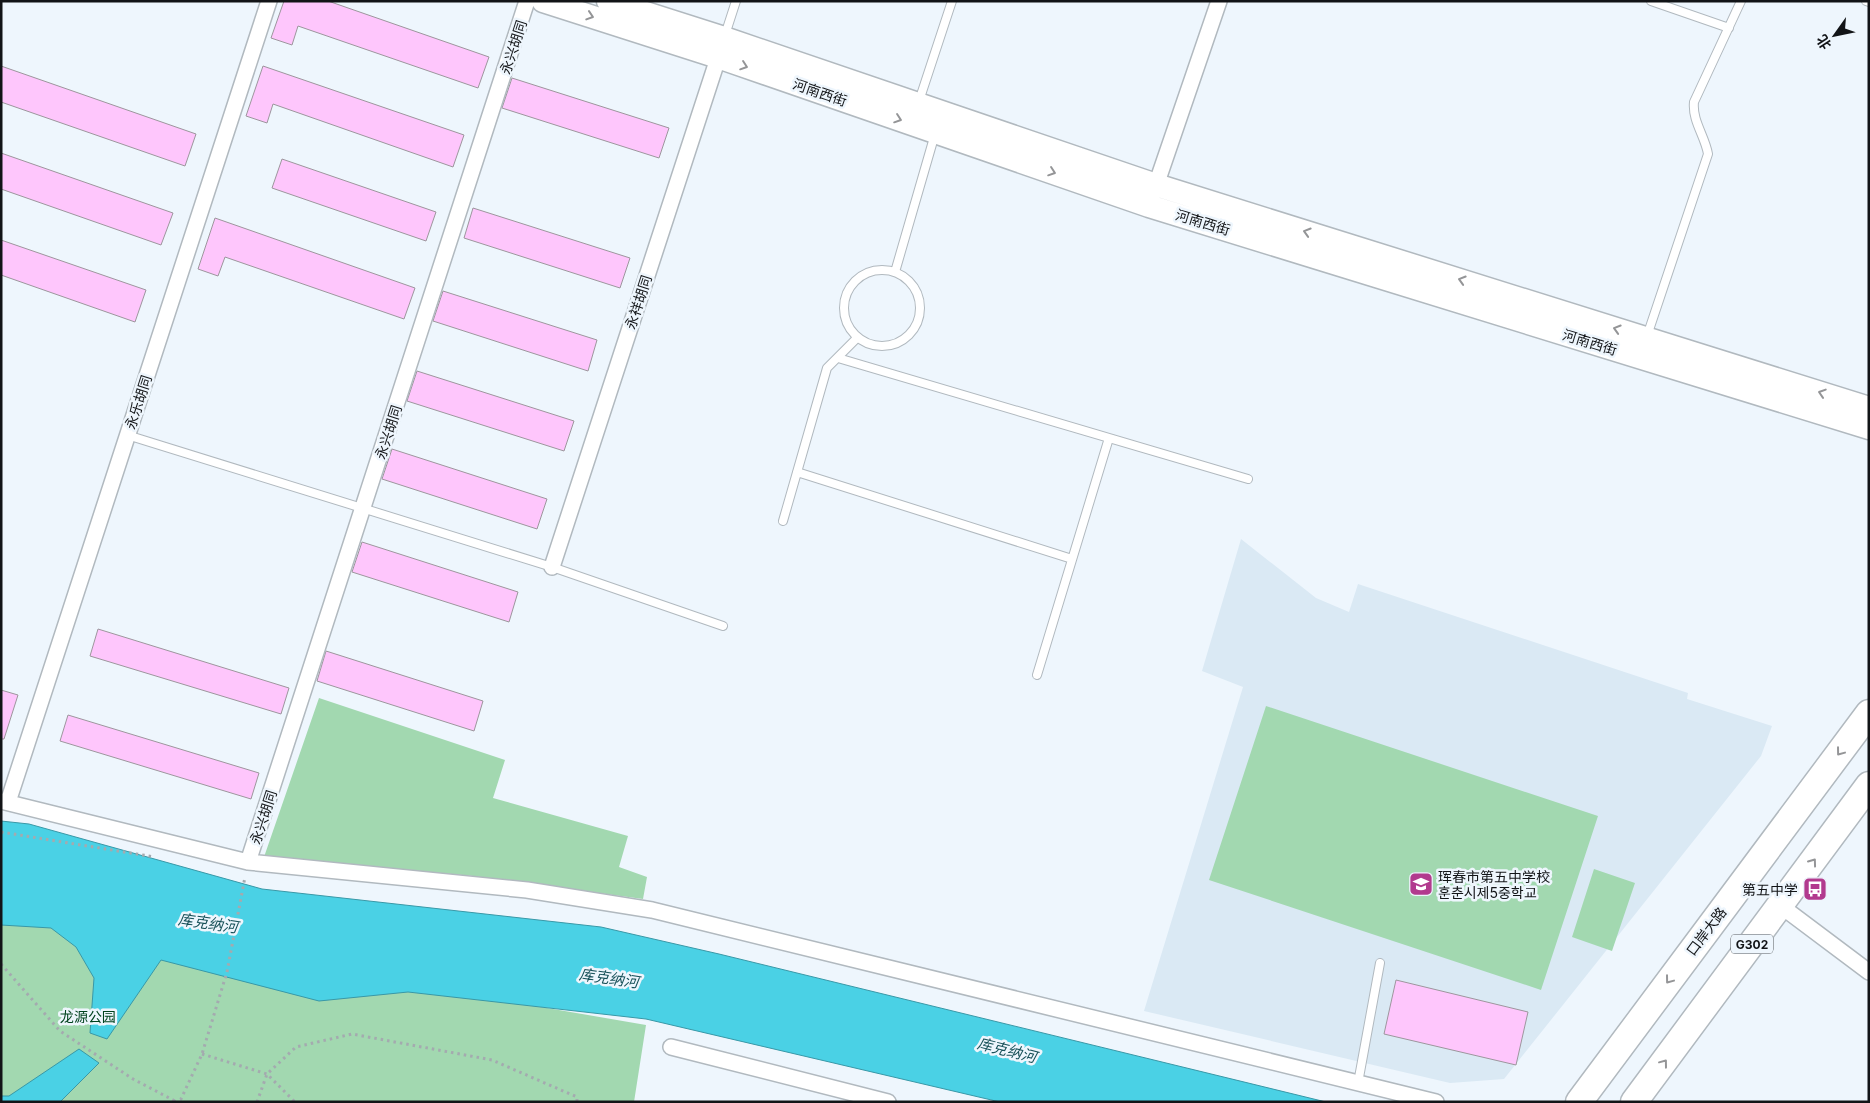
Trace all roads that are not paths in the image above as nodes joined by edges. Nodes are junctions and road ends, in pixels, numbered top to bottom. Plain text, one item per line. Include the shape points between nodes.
1 (269, 1) edge
2 (527, 1) edge
3 (543, 1) edge
4 (608, 1) edge
5 (736, 1) edge
6 (952, 1) edge
7 (1219, 1) edge
8 (1651, 1) edge
9 (1741, 1) edge
10 (1729, 28) junction
11 (721, 47) junction
12 (918, 104) junction
13 (935, 132) junction
14 (1153, 195) junction
15 (895, 272) junction
16 (858, 338) junction
17 (1647, 338) junction
18 (838, 358) junction
19 (1869, 408) edge
20 (1869, 428) edge
21 (127, 435) junction
22 (1109, 438) junction
23 (797, 472) junction
24 (1248, 479) dead end
25 (363, 508) junction
26 (783, 521) dead end
27 (1072, 559) junction
28 (552, 567) junction
29 (724, 626) dead end
30 (1037, 675) dead end
31 (1869, 712) edge
32 (1869, 785) edge
33 (4, 802) edge
34 (248, 862) junction
35 (1780, 906) junction
36 (1380, 963) dead end
37 (1869, 972) edge
38 (671, 1047) dead end
39 (1358, 1083) junction
40 (888, 1102) edge
41 (1436, 1102) edge
42 (1579, 1102) edge
43 (1634, 1102) edge

1 - 21 street, 永乐胡同
2 - 25 street, 永兴胡同
3 -> 11 main road, 河南西街
4 - 11 main road, 河南西街
5 - 11 lane
6 - 12 lane
7 - 14 street
8 - 10 lane
9 - 10 lane
10 - 17 lane via 1694,102 1693,113 1708,154
11 - 12 main road, 河南西街
11 -> 13 main road, 河南西街
11 - 28 street, 永祥胡同
12 - 14 main road, 河南西街
13 -> 14 main road, 河南西街
13 - 15 lane
17 -> 14 main road, 河南西街
14 - 20 main road, 河南西街
15 - 16 lane via 876,270 864,274 847,292 844,316
15 - 16 lane via 910,281 917,291 921,303 915,328 895,345 869,345
16 - 18 lane
19 -> 17 main road, 河南西街
18 - 22 lane
18 - 23 lane via 828,368
21 - 25 lane
21 - 33 street, 永乐胡同
22 - 24 lane
22 - 27 lane
23 - 26 lane
23 - 27 lane
25 - 28 lane
25 - 34 street, 永兴胡同
27 - 30 lane
28 - 29 lane
31 -> 42 highway, 口岸大路
35 -> 32 highway, G302
33 - 34 street
34 - 39 street via 527,890 652,910
35 - 37 street
43 -> 35 highway, G302
36 - 39 lane
38 - 40 street
39 - 41 street

